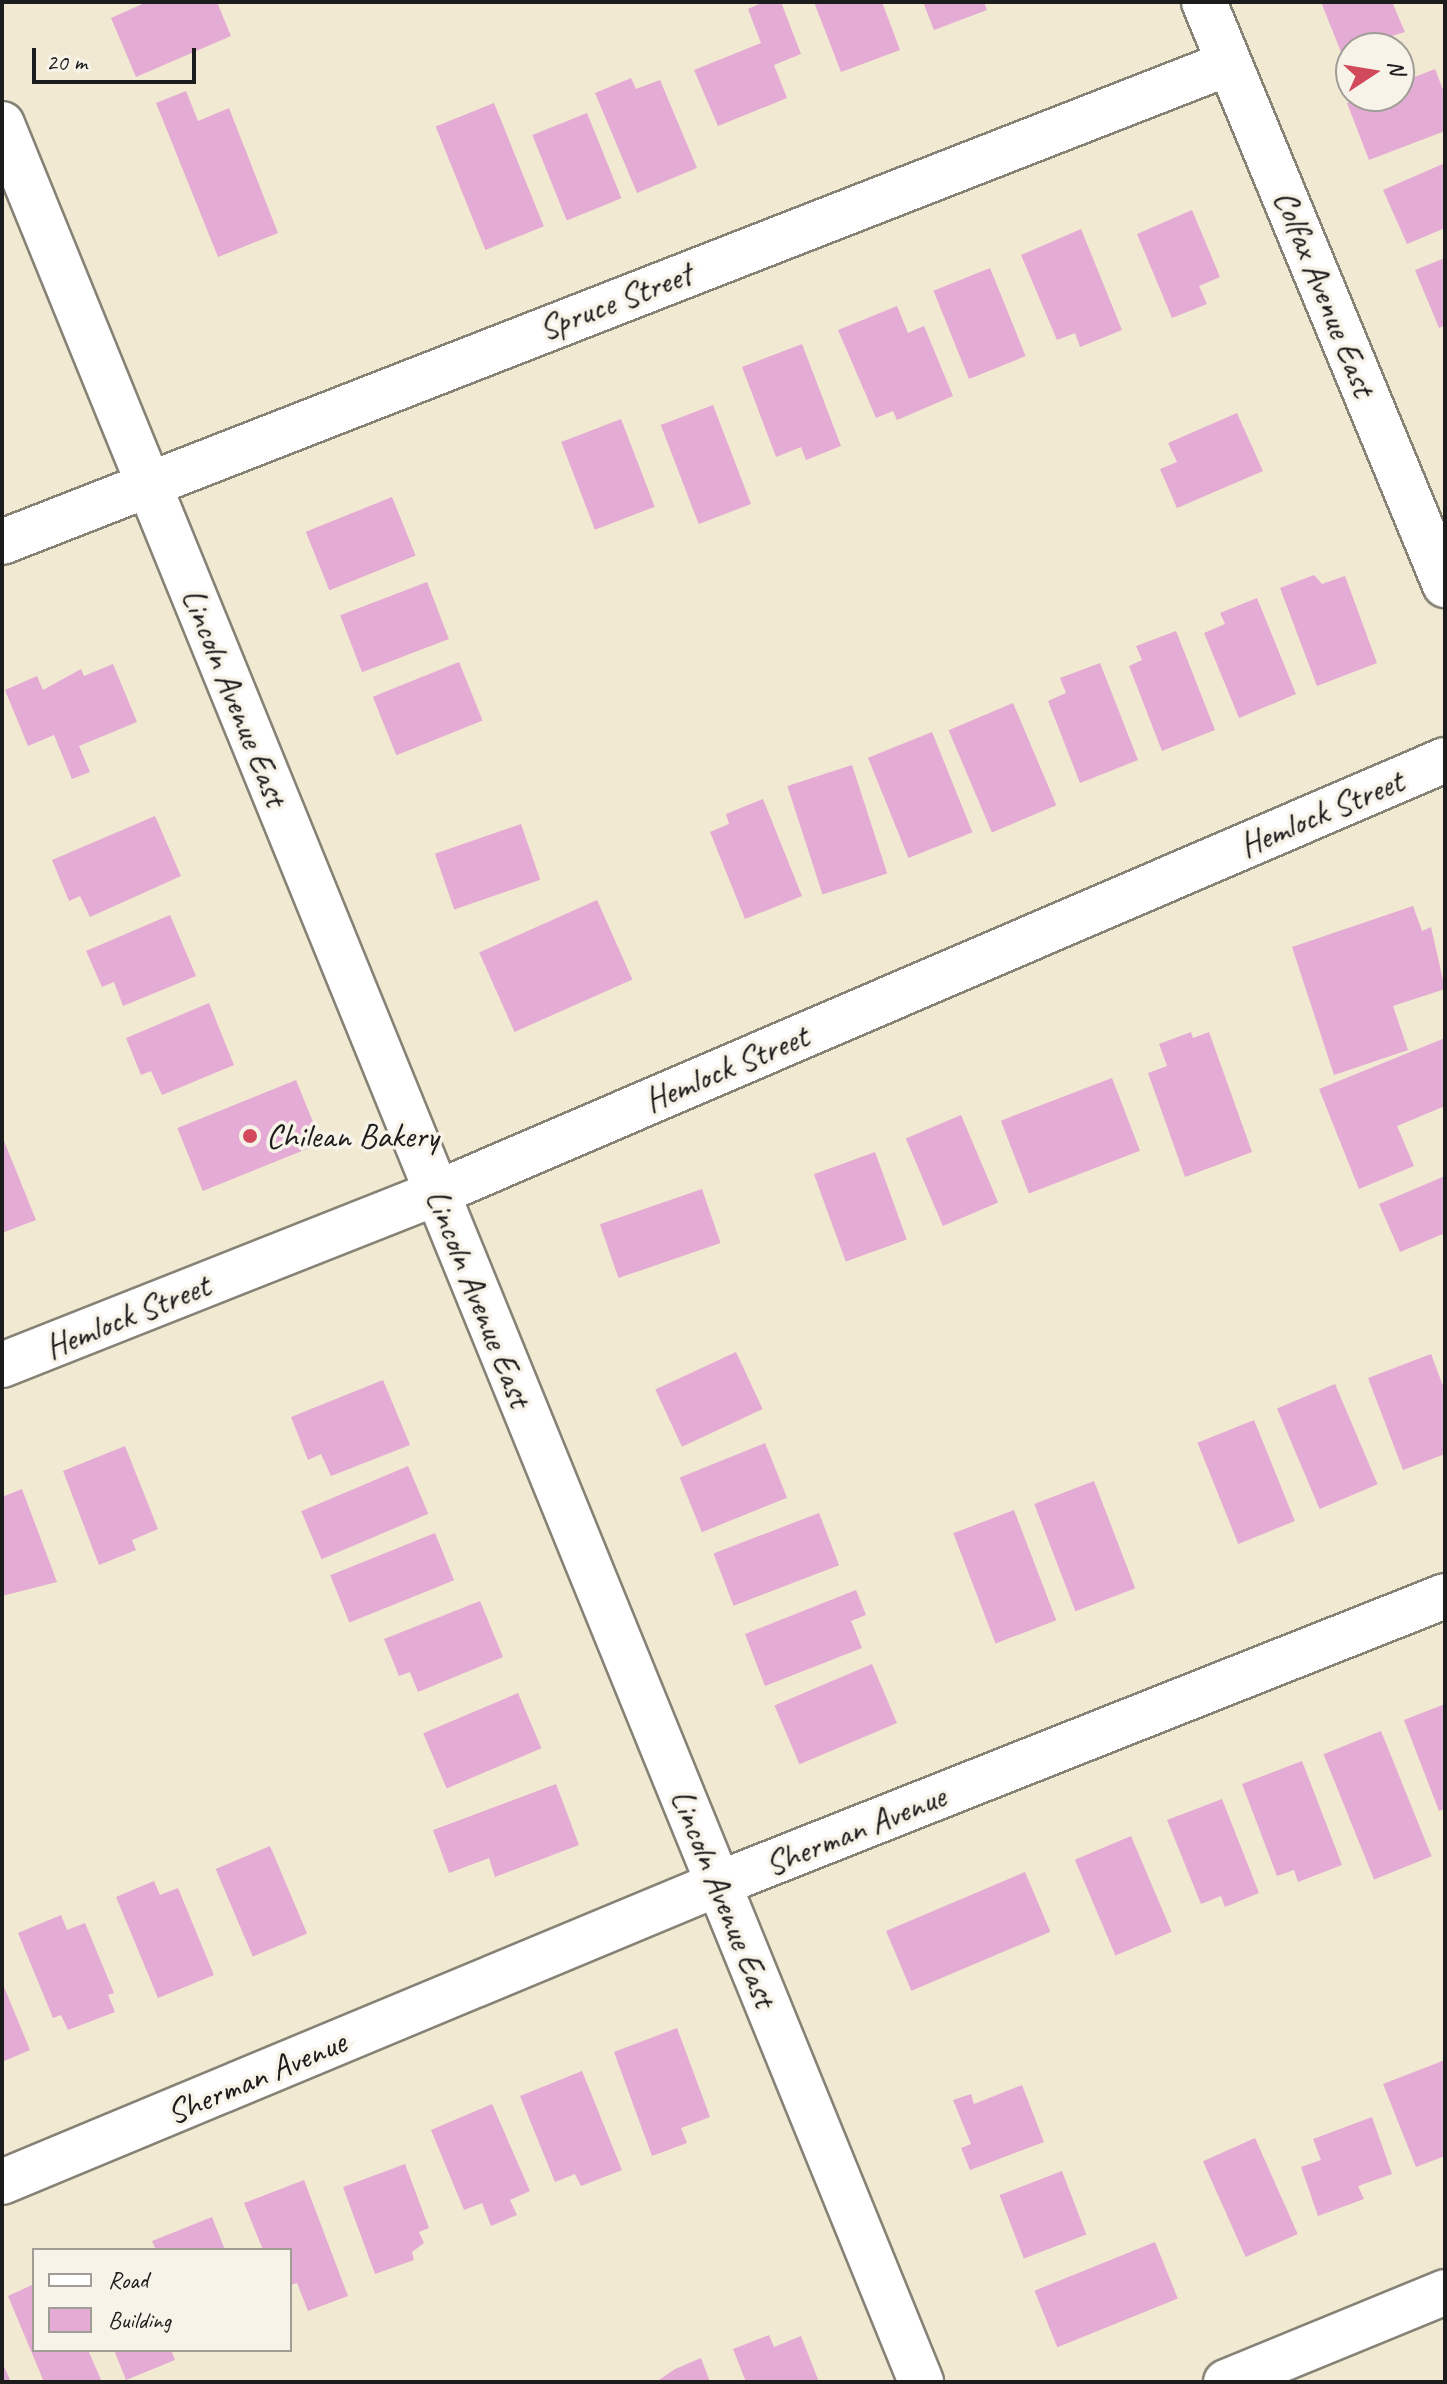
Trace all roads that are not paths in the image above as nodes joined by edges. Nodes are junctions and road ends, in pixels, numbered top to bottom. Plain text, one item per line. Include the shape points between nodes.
1 (1204, 2) edge
2 (1229, 63) junction
3 (2, 124) edge
4 (147, 481) junction
5 (2, 542) edge
6 (1445, 585) edge
7 (1445, 760) edge
8 (437, 1193) junction
9 (2, 1365) edge
10 (1445, 1596) edge
11 (718, 1884) junction
12 (2, 2182) edge
13 (1445, 2292) edge
14 (921, 2382) edge
15 (1226, 2382) edge

1 - 2 street, Colfax Avenue East
2 - 4 street, Spruce Street
2 - 6 street, Colfax Avenue East
3 - 4 street, Lincoln Avenue East
4 - 5 street, Spruce Street
4 - 8 street, Lincoln Avenue East
7 - 8 street, Hemlock Street
8 - 9 street, Hemlock Street
8 - 11 street, Lincoln Avenue East
10 - 11 street, Sherman Avenue
11 - 12 street, Sherman Avenue
11 - 14 street, Lincoln Avenue East
13 - 15 street

